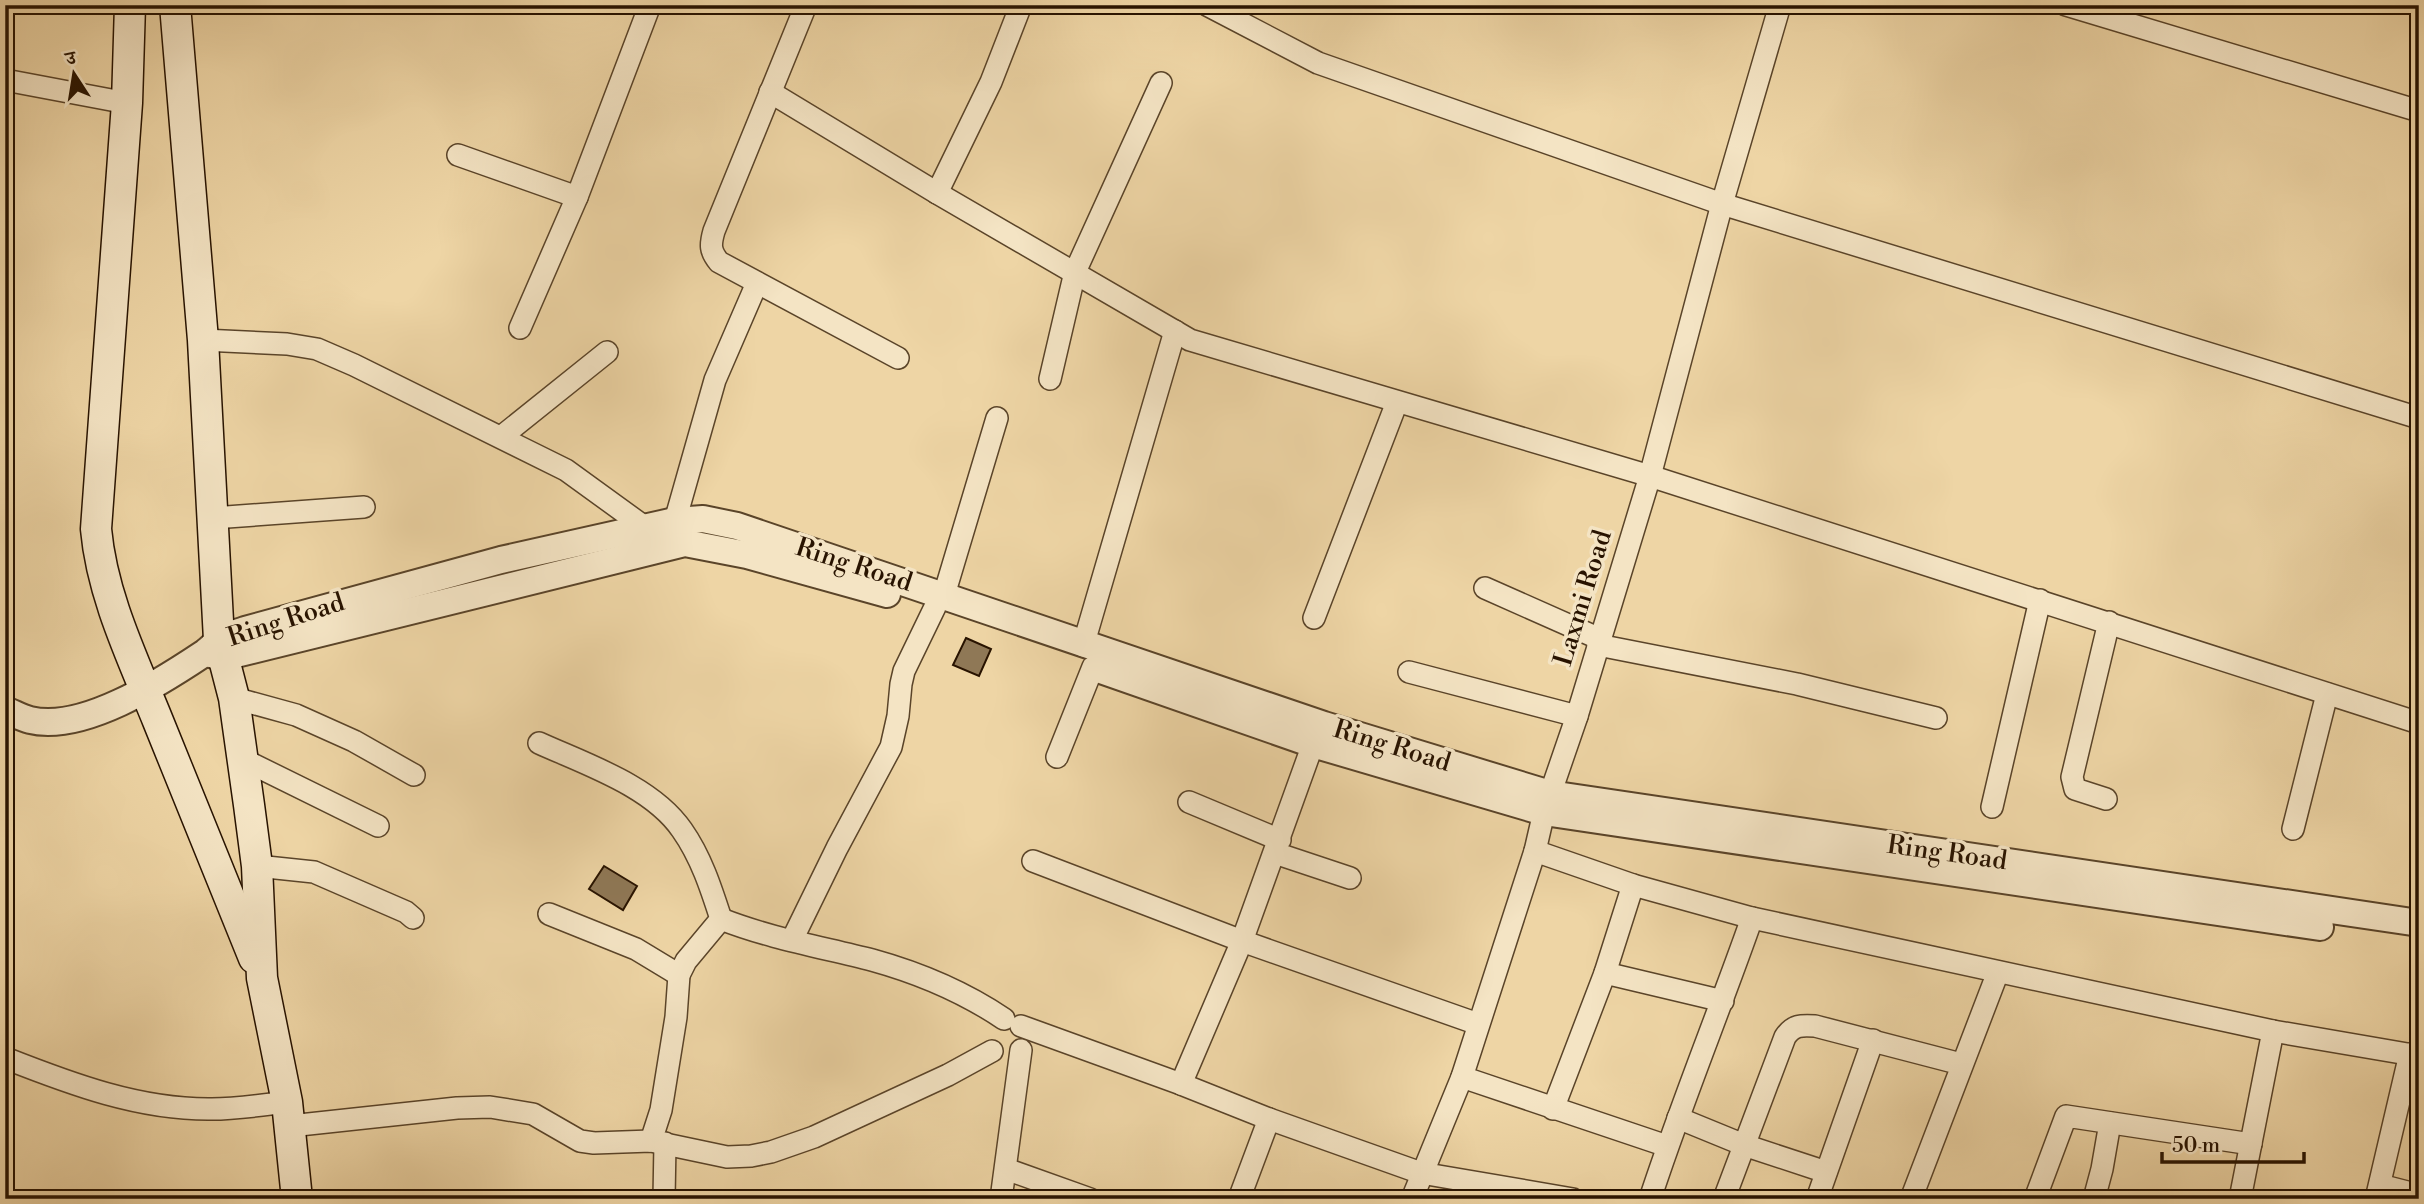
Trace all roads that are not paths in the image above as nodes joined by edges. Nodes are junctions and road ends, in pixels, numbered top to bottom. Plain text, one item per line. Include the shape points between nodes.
1 (130, 5) edge
2 (175, 5) edge
3 (650, 5) edge
4 (806, 5) edge
5 (1021, 5) edge
6 (1207, 5) edge
7 (1780, 5) edge
8 (2066, 5) edge
9 (5, 80) edge
10 (1161, 83) dead end
11 (770, 92) junction
12 (127, 103) junction
13 (2419, 111) edge
14 (458, 155) dead end
15 (937, 192) junction
16 (577, 197) junction
17 (1722, 204) junction
18 (1075, 272) junction
19 (757, 283) junction
20 (520, 328) dead end
21 (1175, 331) junction
22 (203, 340) junction
23 (607, 352) dead end
24 (898, 358) dead end
25 (1050, 379) dead end
26 (1398, 402) junction
27 (997, 418) dead end
28 (2419, 418) edge
29 (501, 437) junction
30 (1650, 476) junction
31 (364, 507) dead end
32 (213, 518) junction
33 (675, 521) junction
34 (646, 528) junction
35 (1485, 588) dead end
36 (2040, 600) junction
37 (939, 601) junction
38 (1314, 618) dead end
39 (2109, 622) junction
40 (1599, 642) junction
41 (216, 650) junction
42 (1088, 656) junction
43 (1409, 671) dead end
44 (145, 689) junction
45 (2327, 694) junction
46 (234, 698) junction
47 (5, 710) edge
48 (1577, 716) junction
49 (1936, 718) dead end
50 (2419, 723) edge
51 (539, 743) dead end
52 (1313, 744) junction
53 (1057, 757) dead end
54 (243, 759) junction
55 (414, 775) dead end
56 (2106, 799) dead end
57 (1189, 802) dead end
58 (1547, 803) junction
59 (1992, 807) dead end
60 (378, 826) dead end
61 (2293, 829) dead end
62 (1278, 846) junction
63 (1535, 851) junction
64 (1033, 862) dead end
65 (257, 866) junction
66 (1350, 878) dead end
67 (1633, 885) junction
68 (549, 914) dead end
69 (413, 918) dead end
70 (1752, 918) junction
71 (721, 919) junction
72 (2419, 923) edge
73 (792, 940) junction
74 (1242, 941) junction
75 (2419, 942) edge
76 (1998, 972) junction
77 (1605, 973) junction
78 (678, 975) junction
79 (262, 978) junction
80 (1723, 1001) junction
81 (1013, 1023) junction
82 (1478, 1024) junction
83 (2273, 1031) junction
84 (1873, 1041) junction
85 (992, 1051) junction
86 (1021, 1051) junction
87 (2415, 1055) edge
88 (5, 1058) edge
89 (1961, 1064) junction
90 (1462, 1077) junction
91 (1181, 1084) junction
92 (1553, 1109) junction
93 (288, 1114) junction
94 (1678, 1118) junction
95 (1269, 1119) junction
96 (2110, 1123) junction
97 (658, 1142) junction
98 (2251, 1144) junction
99 (1744, 1145) junction
100 (1667, 1146) junction
101 (1006, 1169) junction
102 (1421, 1172) junction
103 (1826, 1172) junction
104 (2378, 1192) edge
105 (2419, 1195) edge
106 (297, 1199) edge
107 (664, 1199) edge
108 (1001, 1199) edge
109 (1090, 1199) edge
110 (1239, 1199) edge
111 (1412, 1199) edge
112 (1573, 1199) edge
113 (1650, 1199) edge
114 (1724, 1199) edge
115 (1816, 1199) edge
116 (1911, 1199) edge
117 (2035, 1199) edge
118 (2094, 1199) edge
119 (2240, 1199) edge

1 - 12 main road
2 - 22 main road
3 - 16 street
4 - 11 street
5 - 15 street via 991,82
6 - 17 street via 1318,63
7 - 17 street, Laxmi Road
8 - 13 street
9 - 12 street
10 - 18 street
11 - 15 street
11 - 19 street via 710,245 719,262
12 - 44 main road via 96,529 106,587
14 - 16 street
15 - 18 street
16 - 20 street
17 - 28 street
17 - 30 street, Laxmi Road
18 - 21 street
18 - 25 street
19 - 24 street
19 - 33 street via 715,380
21 - 26 street via 1190,340
21 - 42 street
22 - 29 street via 317,349
22 - 32 main road
23 - 29 street
26 - 30 street
26 - 38 street
27 - 37 street
29 - 34 street via 566,470
30 - 36 street
30 - 40 street, Laxmi Road
31 - 32 street
32 - 41 main road
33 - 34 street, Ring Road
33 - 37 street, Ring Road via 704,519 737,527
34 - 41 street, Ring Road via 501,560 278,619
35 - 40 street
36 - 39 street
36 - 59 street
37 - 41 street, Ring Road via 685,543
37 - 42 street, Ring Road
37 - 73 street via 904,671 891,747
39 - 45 street
39 - 56 street via 2072,777 2075,789
40 - 48 street, Laxmi Road
40 - 49 street
41 - 44 street
41 - 46 main road
42 - 52 street, Ring Road
42 - 53 street
42 - 58 street, Ring Road via 1324,725
43 - 48 street
44 - 47 street via 78,719 53,723
44 - 79 main road
45 - 50 street
45 - 61 street
46 - 54 main road
46 - 55 street via 296,715 355,741
48 - 58 street, Laxmi Road
51 - 71 street via 630,786 680,827 697,855
52 - 58 street, Ring Road
52 - 62 street
54 - 60 street
54 - 65 main road
57 - 62 street
58 - 63 street, Laxmi Road
58 - 72 street, Ring Road
58 - 75 street, Ring Road
62 - 66 street
62 - 74 street
63 - 67 street
63 - 82 street, Laxmi Road
64 - 74 street
65 - 69 street via 314,872
65 - 79 main road
67 - 70 street
67 - 77 street
68 - 78 street via 636,949
70 - 76 street
70 - 80 street
71 - 73 street
71 - 78 street
73 - 81 street via 931,980
74 - 82 street
74 - 91 street
76 - 83 street
76 - 89 street
77 - 80 street
77 - 92 street
78 - 97 street
79 - 93 main road
80 - 94 street
81 - 85 street via 999,1021 990,1028
81 - 86 street via 1026,1035
81 - 91 street
82 - 90 street, Laxmi Road
83 - 87 street
83 - 98 street
84 - 89 street
84 - 99 street via 1815,1026 1791,1029
84 - 103 street
85 - 86 street via 1004,1057
85 - 97 street via 838,1126 771,1152 727,1157
86 - 101 street
87 - 104 street
88 - 93 street via 71,1084 166,1106
89 - 116 street
90 - 92 street
90 - 102 street, Laxmi Road
91 - 95 street
92 - 100 street
93 - 97 street via 490,1107 533,1114 580,1141
93 - 106 main road
94 - 99 street
94 - 100 street
95 - 102 street
95 - 110 street
96 - 98 street
96 - 117 street via 2066,1116
96 - 118 street
97 - 107 street
98 - 119 street
99 - 103 street
99 - 114 street
100 - 113 street
101 - 108 street
101 - 109 street
102 - 111 street, Laxmi Road
102 - 112 street
103 - 115 street
104 - 105 street

